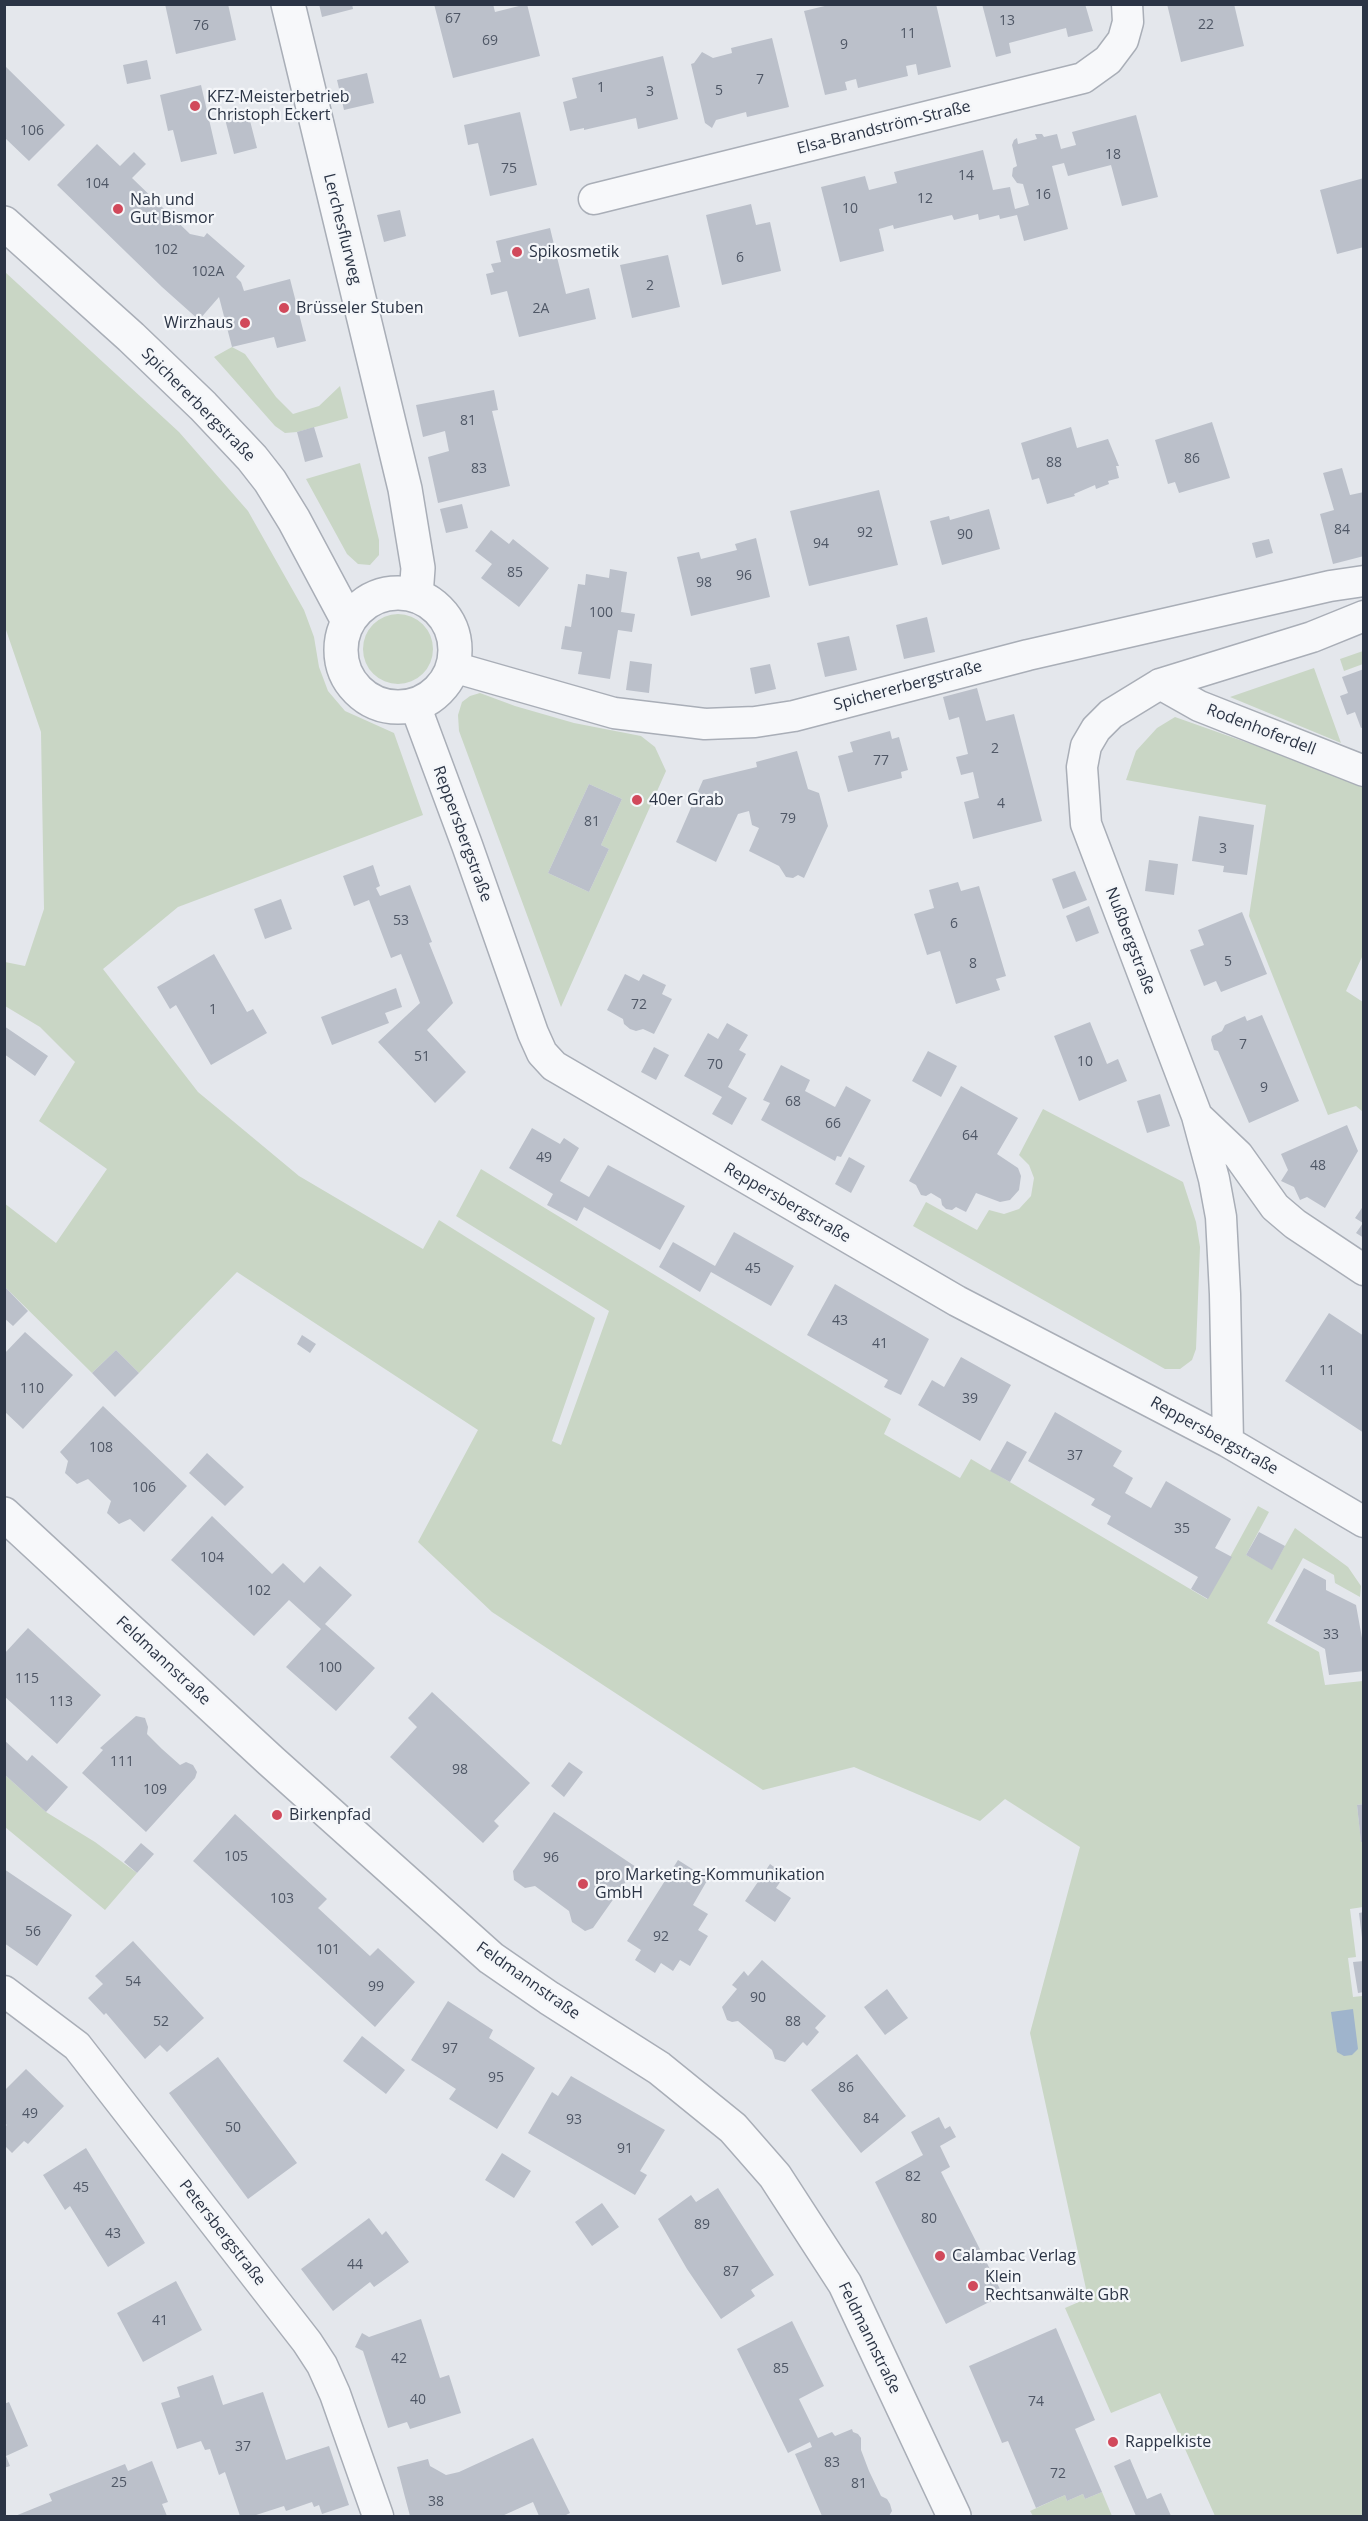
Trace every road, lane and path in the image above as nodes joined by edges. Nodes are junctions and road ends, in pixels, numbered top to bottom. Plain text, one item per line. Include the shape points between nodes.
1 (288, 4) edge
2 (1127, 4) edge
3 (594, 199) dead end
4 (4, 223) edge
5 (1364, 581) edge
6 (416, 596) junction
7 (1364, 616) edge
8 (348, 621) junction
9 (453, 667) junction
10 (1160, 684) junction
11 (415, 705) junction
12 (1364, 771) edge
13 (1197, 1116) junction
14 (1364, 1270) edge
15 (1228, 1442) junction
16 (4, 1514) edge
17 (1364, 1522) edge
18 (4, 1990) edge
19 (378, 2517) edge
20 (954, 2517) edge

1 - 6 street, Lerchesflurweg via 405,489 418,568
2 - 3 street, Elsa-Brandström-Straße via 1128,22 1123,39 1108,60 1083,78
4 - 8 street, Spichererbergstraße via 131,337 252,458 294,520
5 - 9 street, Spichererbergstraße via 1037,653 794,716 756,722 705,724 614,713
6 - 8 street via 400,593 370,599
6 - 9 street via 429,602 449,624 455,652
7 - 10 street, Nußbergstraße via 1312,637
8 - 11 street via 341,641 341,663 350,683 368,699 386,706
9 - 11 street via 439,691
10 - 12 street, Rodenhoferdell via 1199,706
10 - 13 street, Nußbergstraße via 1112,714 1086,746 1082,767 1086,824
11 - 15 street, Reppersbergstraße via 532,1033 554,1066 957,1301
13 - 14 street via 1238,1155 1275,1207
13 - 15 street, Nußbergstraße via 1221,1217
15 - 17 street, Reppersbergstraße
16 - 20 street, Feldmannstraße via 491,1958 659,2068 733,2128 775,2176 845,2284
18 - 19 street, Petersbergstraße via 77,2046 307,2342 335,2394

